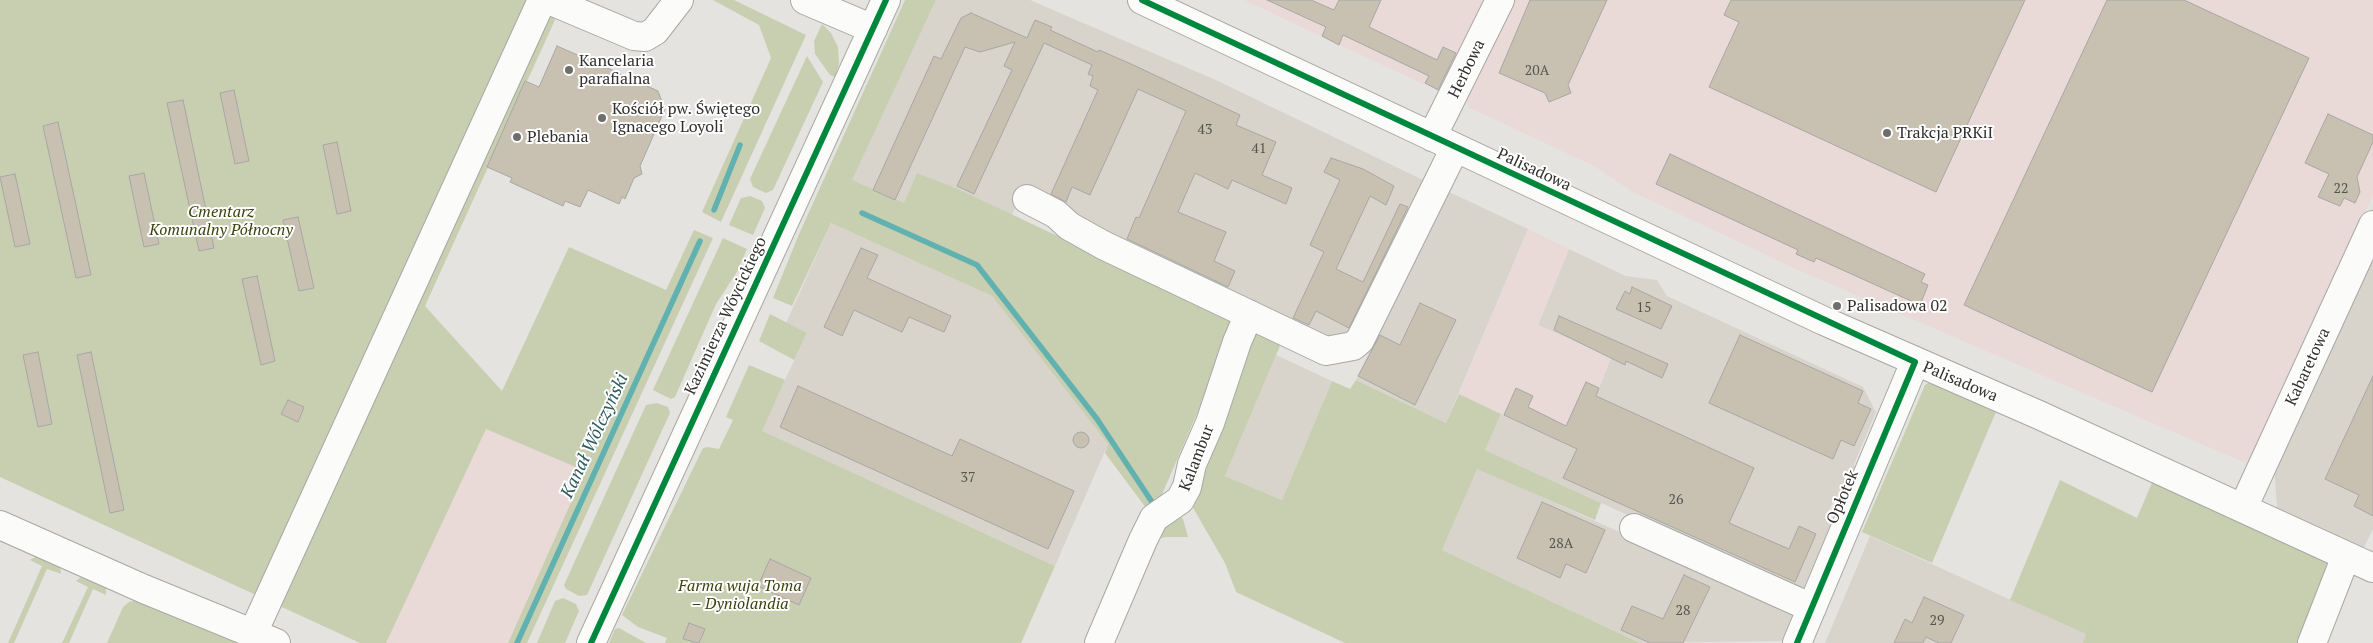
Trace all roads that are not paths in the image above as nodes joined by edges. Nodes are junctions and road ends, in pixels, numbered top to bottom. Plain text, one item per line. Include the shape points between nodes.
1 (542, 0) edge
2 (549, 0) edge
3 (678, 0) edge
4 (806, 0) edge
5 (886, 0) edge
6 (1142, 0) edge
7 (1500, 0) edge
8 (873, 29) junction
9 (1444, 143) junction
10 (1027, 199) dead end
11 (2373, 225) edge
12 (1249, 314) junction
13 (1915, 362) junction
14 (2243, 508) junction
15 (0, 525) edge
16 (1634, 528) dead end
17 (2346, 556) junction
18 (2373, 568) edge
19 (1812, 608) junction
20 (1102, 636) edge
21 (265, 638) edge
22 (591, 643) edge
23 (1797, 643) edge
24 (2312, 643) edge

1 - 21 street
2 - 3 street via 634,36 645,37 655,31
4 - 8 street
5 - 8 street, Kazimierza Wóycickiego
6 - 9 street, Palisadowa
7 - 9 street, Herbowa
8 - 22 street, Kazimierza Wóycickiego
9 - 12 street, Herbowa via 1360,340 1353,346 1326,351
9 - 13 street, Palisadowa
10 - 12 street via 1103,246
11 - 14 street, Kabaretowa
12 - 20 street, Kalambur via 1210,424 1192,464 1187,488 1180,500 1154,518
13 - 14 street, Palisadowa
13 - 19 street, Opłotek
14 - 17 street, Palisadowa
15 - 21 street
16 - 19 street
17 - 18 street, Palisadowa
17 - 24 street
19 - 23 street, Opłotek

